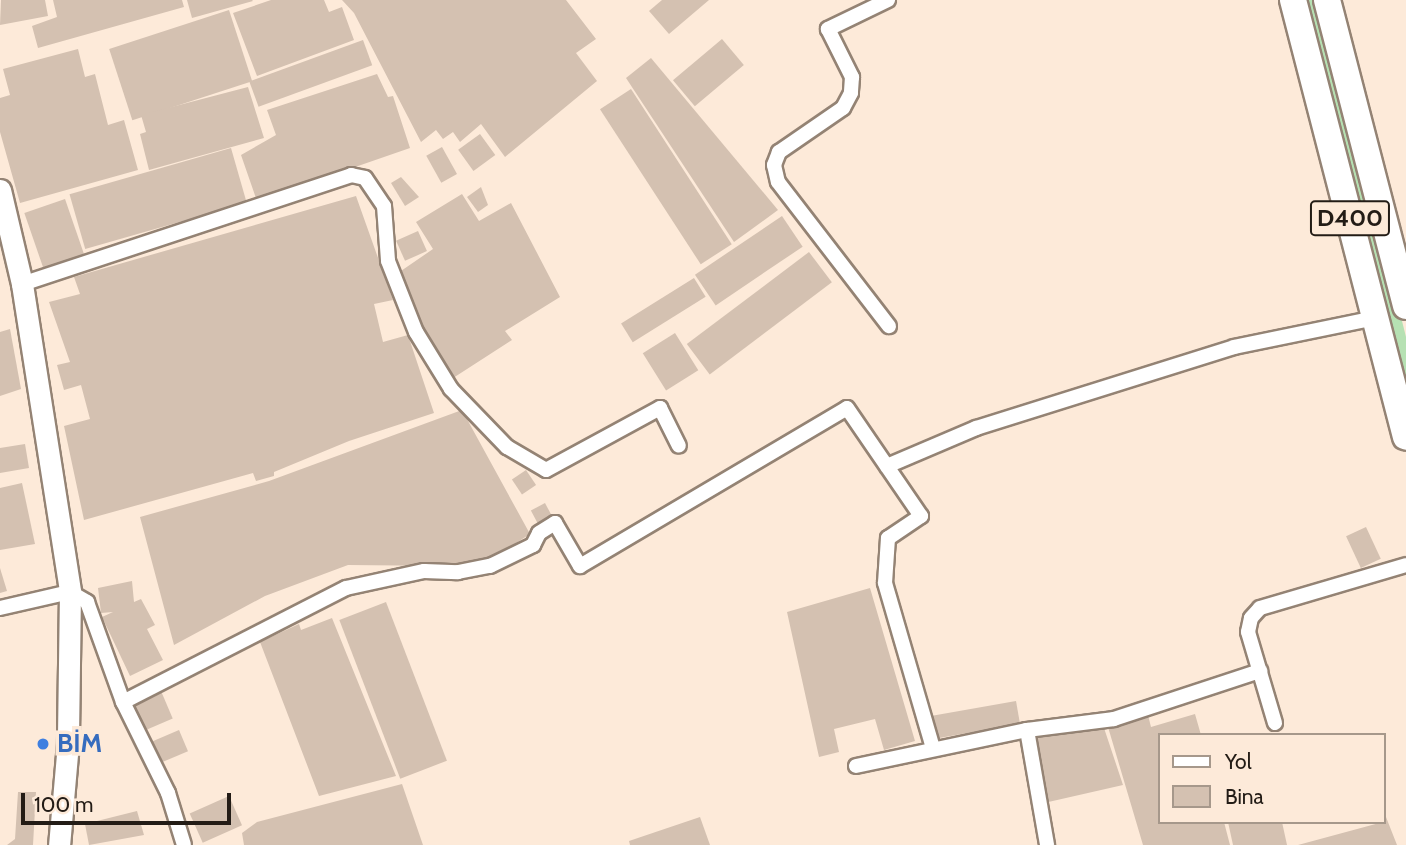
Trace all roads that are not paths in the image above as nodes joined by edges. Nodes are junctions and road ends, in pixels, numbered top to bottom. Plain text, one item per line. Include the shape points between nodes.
1 (888, 0) edge
2 (1293, 0) edge
3 (1327, 0) edge
4 (0, 190) edge
5 (22, 284) junction
6 (1406, 306) edge
7 (1375, 318) junction
8 (889, 326) dead end
9 (1406, 437) edge
10 (679, 446) dead end
11 (887, 466) junction
12 (1406, 565) edge
13 (70, 592) junction
14 (0, 608) edge
15 (1260, 671) junction
16 (123, 702) junction
17 (1275, 723) dead end
18 (1027, 730) junction
19 (933, 748) junction
20 (856, 766) dead end
21 (59, 845) edge
22 (184, 845) edge
23 (1046, 845) edge

1 - 8 street via 828,29 852,78 851,93 842,108 779,152 774,165 778,182
2 - 7 highway, D400
3 - 6 highway, D400
4 - 5 street
5 - 10 street via 351,175 365,178 383,206 388,261 416,332 451,389 507,447 547,470 660,408
5 - 13 street
7 - 9 highway, D400
7 - 11 street via 1234,347 976,428
11 - 16 street via 847,408 580,566 555,523 539,533 533,545 490,566 424,571 346,588
11 - 19 street via 921,516 888,538 885,583
12 - 15 street via 1260,608 1251,618 1248,632
13 - 14 street
13 - 16 street via 87,602 96,619
13 - 21 street via 68,743
15 - 17 street
15 - 18 street via 1114,719
16 - 22 street via 168,793
18 - 19 street
18 - 23 street
19 - 20 street

